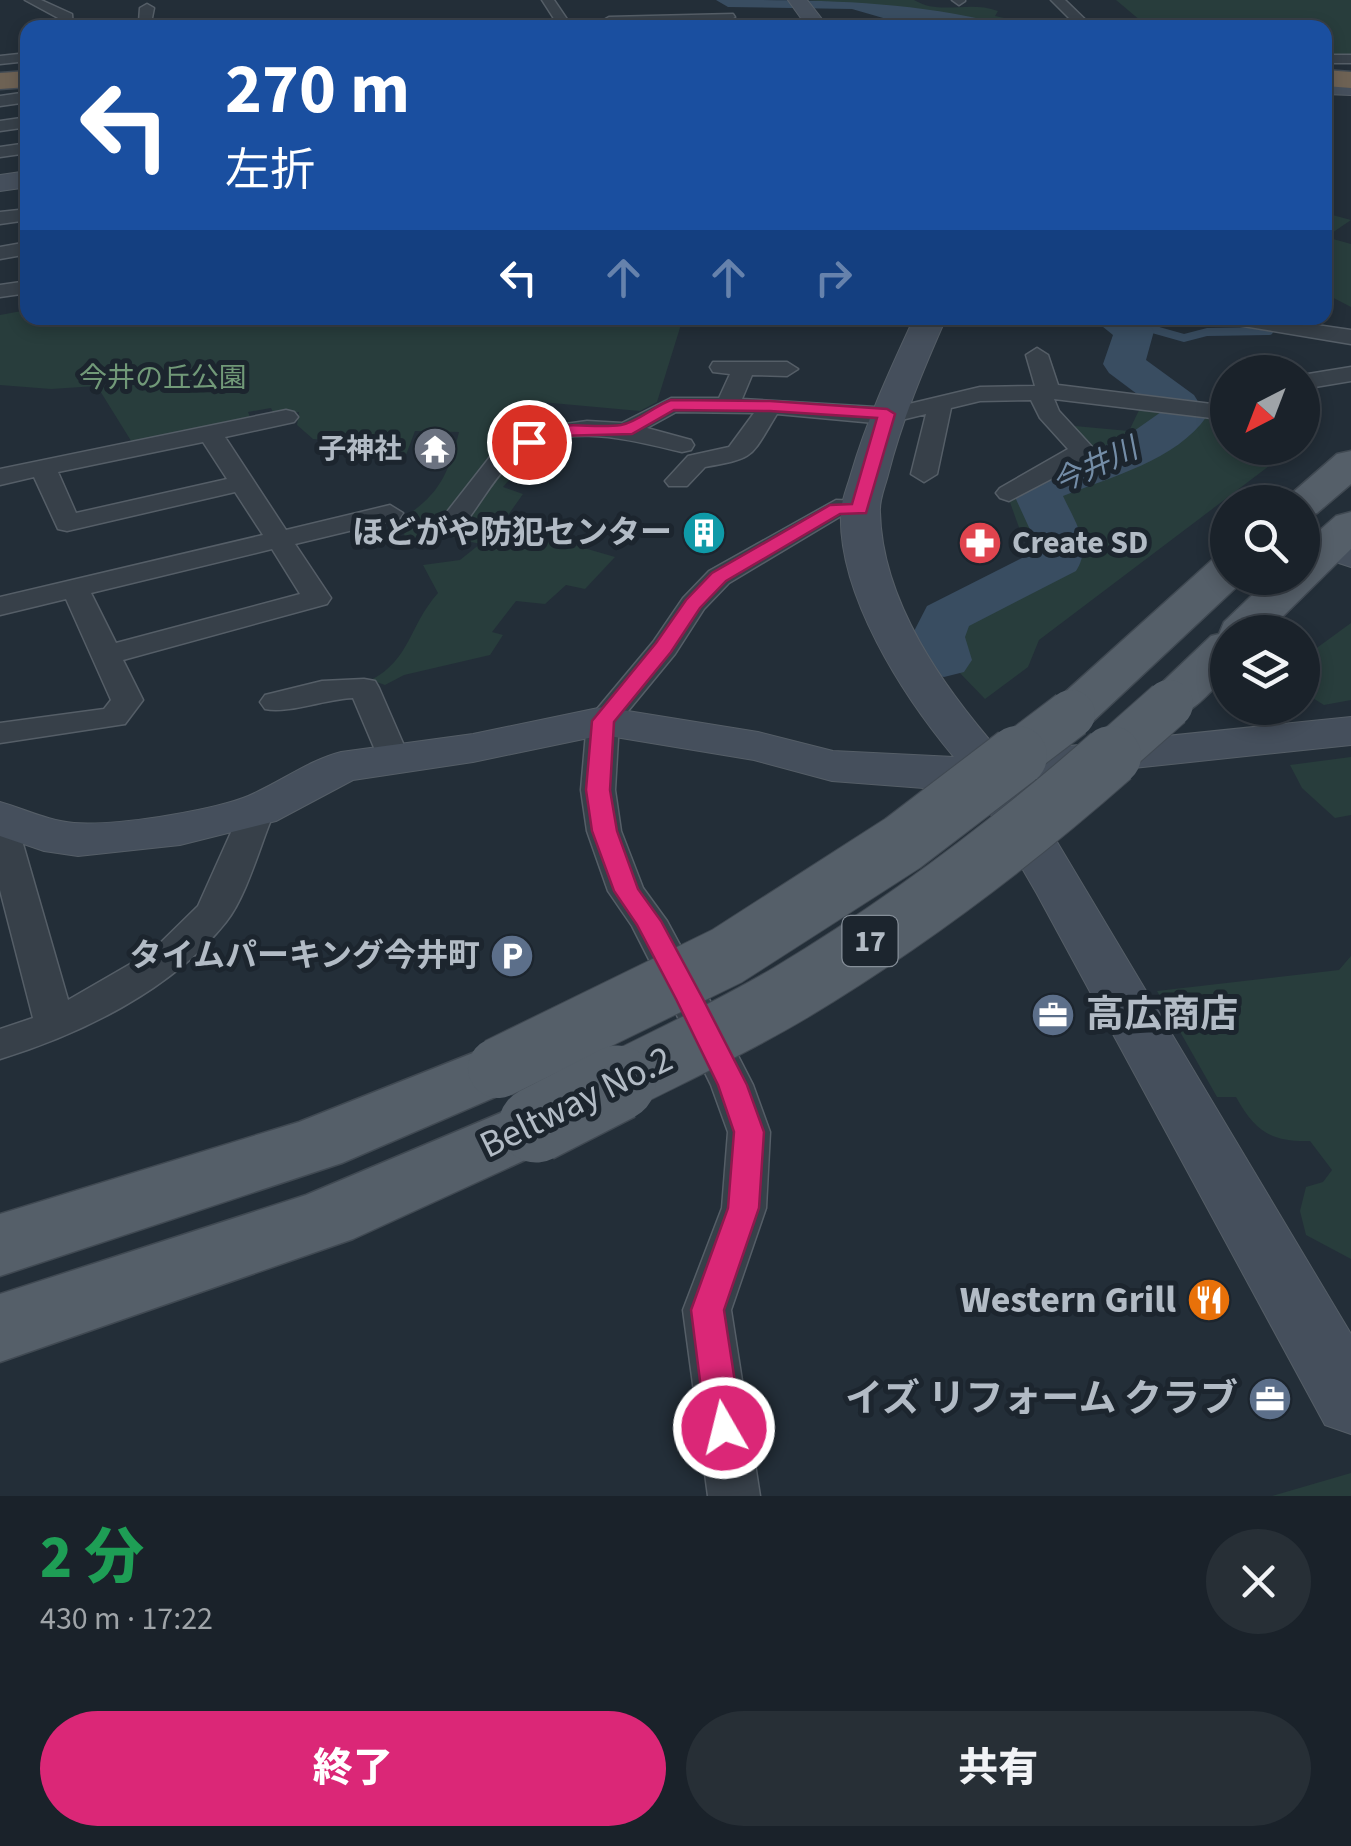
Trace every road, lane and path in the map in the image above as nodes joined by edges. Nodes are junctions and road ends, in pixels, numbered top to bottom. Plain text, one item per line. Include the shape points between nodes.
1 (32, 0) edge
2 (1057, 0) edge
3 (147, 8) dead end
4 (728, 17) dead end
5 (67, 20) edge
6 (145, 20) edge
7 (609, 20) dead end
8 (1079, 20) edge
9 (0, 60) edge
10 (17, 78) edge
11 (0, 101) edge
12 (927, 325) edge
13 (1278, 325) edge
14 (1351, 336) edge
15 (1037, 355) dead end
16 (787, 370) dead end
17 (1351, 374) edge
18 (1320, 379) edge
19 (1045, 393) junction
20 (940, 404) junction
21 (728, 406) junction
22 (770, 406) junction
23 (1210, 411) edge
24 (886, 415) junction
25 (286, 417) dead end
26 (626, 430) junction
27 (210, 433) junction
28 (682, 445) dead end
29 (1351, 463) edge
30 (43, 468) junction
31 (924, 474) dead end
32 (0, 477) edge
33 (678, 481) dead end
34 (242, 483) junction
35 (1320, 489) edge
36 (1009, 492) dead end
37 (860, 509) junction
38 (390, 513) dead end
39 (456, 517) dead end
40 (278, 540) junction
41 (1322, 552) edge
42 (1210, 587) edge
43 (75, 588) junction
44 (0, 606) edge
45 (1258, 615) edge
46 (106, 655) junction
47 (1210, 664) edge
48 (276, 702) dead end
49 (603, 721) junction
50 (1351, 732) edge
51 (0, 733) edge
52 (393, 757) junction
53 (989, 769) junction
54 (258, 810) junction
55 (11, 822) edge
56 (55, 1026) junction
57 (0, 1044) edge
58 (517, 1097) junction
59 (0, 1245) edge
60 (0, 1328) edge
61 (1351, 1401) edge
62 (734, 1496) edge

1 - 5 street
2 - 8 street
3 - 6 street
4 - 7 street
9 - 10 street
10 - 11 street
12 - 24 street
13 - 14 street
15 - 19 street
16 - 21 street via 733,367
17 - 18 street
19 - 20 street via 980,394
19 - 23 street
19 - 36 street via 1048,413 1082,449
20 - 24 street
20 - 31 street
21 - 22 street
21 - 26 street via 671,405
22 - 24 street
22 - 33 street via 738,452 691,462
24 - 37 street
25 - 27 street
26 - 28 street
26 - 39 street via 552,432 506,453
27 - 30 street
27 - 34 street
29 - 35 main road
30 - 32 street
30 - 34 street via 68,523
34 - 40 street
37 - 49 street via 836,508 719,577
37 - 53 street via 866,559 896,640 948,721
38 - 40 street
40 - 43 street
40 - 46 street via 317,598
41 - 45 main road
42 - 58 main road, Beltway No.2 / 17, bridge via 1071,714 904,842
43 - 44 street
43 - 46 street
46 - 51 street via 128,700 114,717
47 - 58 main road, Beltway No.2 / 17, bridge via 1020,836 788,994
48 - 52 street via 364,688
49 - 52 street
49 - 53 street via 758,746 832,766 937,774
49 - 62 street via 598,790 604,831 626,891 698,1016 749,1132 744,1208 708,1310
50 - 53 street
52 - 54 street via 342,768
53 - 61 street
54 - 55 street via 180,829 78,840
54 - 56 street via 214,913 164,961
55 - 56 street via 5,842
56 - 57 street
58 - 59 main road, Beltway No.2 / 17 via 318,1144
58 - 60 main road, Beltway No.2 / 17 via 326,1218

